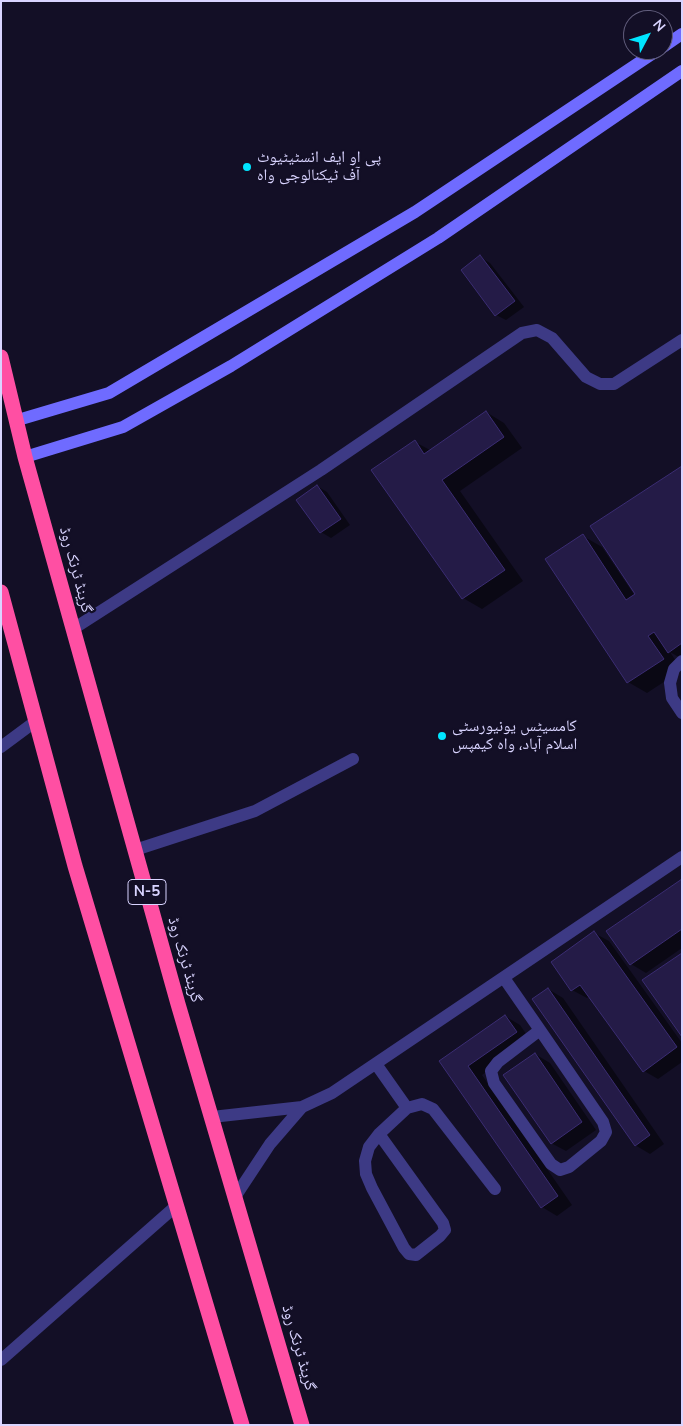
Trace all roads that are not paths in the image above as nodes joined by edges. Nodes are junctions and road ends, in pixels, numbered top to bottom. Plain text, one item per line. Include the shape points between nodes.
1 (643, 60) edge
2 (682, 71) edge
3 (682, 340) edge
4 (1, 357) edge
5 (18, 420) junction
6 (25, 456) junction
7 (1, 592) edge
8 (4, 616) edge
9 (73, 629) junction
10 (682, 661) edge
11 (682, 713) edge
12 (36, 721) junction
13 (1, 747) edge
14 (354, 759) dead end
15 (135, 850) junction
16 (682, 857) edge
17 (504, 978) junction
18 (540, 1030) junction
19 (376, 1064) junction
20 (302, 1107) junction
21 (407, 1108) junction
22 (212, 1117) junction
23 (379, 1134) junction
24 (495, 1189) dead end
25 (235, 1197) junction
26 (176, 1206) junction
27 (1, 1360) edge
28 (242, 1425) edge
29 (302, 1425) edge

1 - 5 street via 415,212 109,393
2 - 6 street via 438,238 231,366 123,427
3 - 9 street via 614,384 600,384 586,377 552,338 537,330 522,333 322,470
4 - 5 highway, گرینڈ ٹرنک روڈ / N-5
5 - 6 highway, گرینڈ ٹرنک روڈ / N-5
6 - 9 highway, گرینڈ ٹرنک روڈ / N-5
7 - 8 highway
8 - 12 highway
9 - 15 highway, گرینڈ ٹرنک روڈ / N-5
10 - 11 street via 674,669 670,684 672,698
12 - 13 street
12 - 26 highway via 75,866
14 - 15 street via 255,811
15 - 22 highway, گرینڈ ٹرنک روڈ / N-5
16 - 17 street
17 - 18 street
17 - 19 street
18 - 18 street via 603,1122 606,1132 569,1167 560,1170 551,1164 494,1083 491,1071
19 - 20 street via 332,1093
19 - 21 street
20 - 22 street
20 - 25 street via 270,1144
21 - 23 street
21 - 24 street via 422,1104 433,1109
22 - 25 highway, گرینڈ ٹرنک روڈ / N-5
23 - 23 street via 368,1148 366,1174 404,1248 409,1254 416,1255 440,1236 444,1230 443,1223
25 - 29 highway, گرینڈ ٹرنک روڈ / N-5
26 - 27 street
26 - 28 highway

